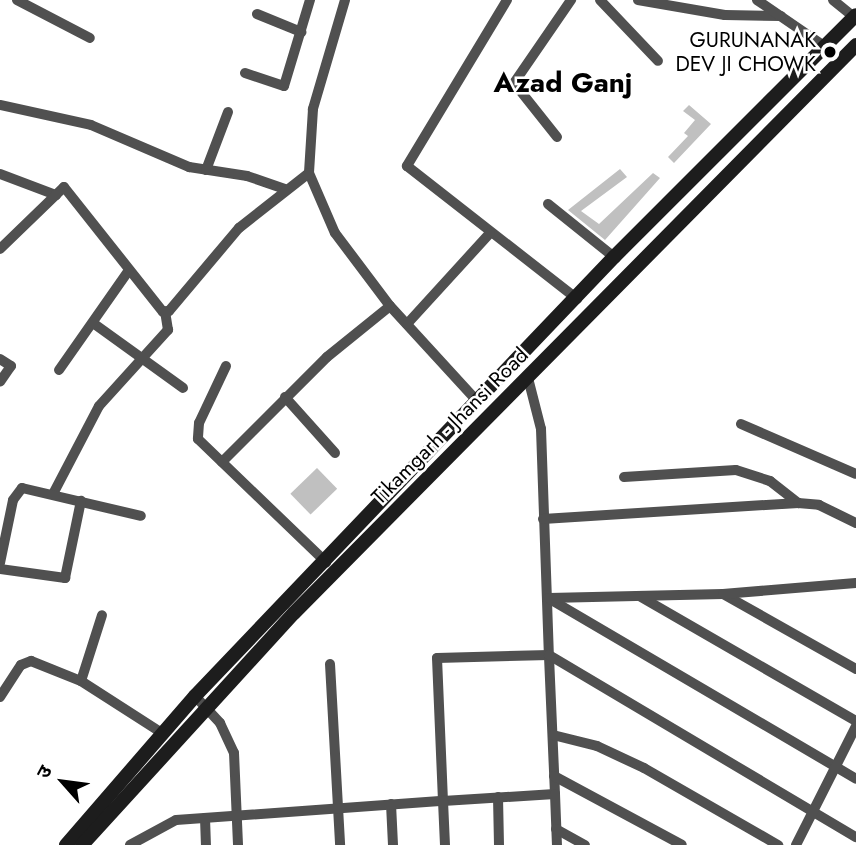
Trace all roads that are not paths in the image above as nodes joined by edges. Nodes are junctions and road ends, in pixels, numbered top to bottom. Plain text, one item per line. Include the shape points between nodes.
1 (17, 0) edge
2 (310, 0) edge
3 (345, 0) edge
4 (507, 0) edge
5 (571, 0) edge
6 (600, 0) edge
7 (638, 0) edge
8 (757, 0) edge
9 (833, 0) edge
10 (257, 15) dead end
11 (781, 16) junction
12 (855, 16) edge
13 (301, 32) junction
14 (90, 38) dead end
15 (856, 45) edge
16 (827, 48) junction
17 (658, 61) dead end
18 (245, 74) dead end
19 (0, 105) edge
20 (228, 112) dead end
21 (557, 137) dead end
22 (205, 170) junction
23 (309, 173) junction
24 (0, 174) edge
25 (285, 189) junction
26 (56, 195) junction
27 (548, 204) dead end
28 (490, 233) junction
29 (0, 249) edge
30 (614, 257) junction
31 (129, 270) junction
32 (577, 299) junction
33 (390, 306) junction
34 (165, 312) junction
35 (93, 323) junction
36 (407, 324) junction
37 (0, 359) edge
38 (143, 359) junction
39 (226, 366) dead end
40 (59, 370) dead end
41 (528, 378) junction
42 (0, 382) edge
43 (183, 388) dead end
44 (285, 397) junction
45 (477, 401) junction
46 (741, 424) dead end
47 (440, 440) junction
48 (335, 453) dead end
49 (453, 453) junction
50 (222, 462) junction
51 (856, 474) edge
52 (624, 477) dead end
53 (53, 494) junction
54 (81, 500) junction
55 (798, 503) junction
56 (141, 516) dead end
57 (543, 519) junction
58 (856, 523) edge
59 (326, 562) junction
60 (0, 563) edge
61 (0, 569) edge
62 (856, 583) edge
63 (723, 594) junction
64 (639, 596) junction
65 (548, 598) junction
66 (102, 615) dead end
67 (549, 655) junction
68 (330, 664) dead end
69 (856, 669) edge
70 (81, 681) junction
71 (195, 695) junction
72 (0, 697) edge
73 (205, 707) junction
74 (856, 723) edge
75 (162, 733) junction
76 (553, 735) junction
77 (835, 769) junction
78 (554, 776) junction
79 (856, 779) edge
80 (555, 794) junction
81 (498, 797) junction
82 (443, 800) junction
83 (391, 804) junction
84 (339, 808) junction
85 (812, 813) junction
86 (237, 817) junction
87 (205, 818) junction
88 (556, 829) junction
89 (152, 831) junction
90 (856, 837) edge
91 (66, 845) edge
92 (82, 845) edge
93 (130, 845) edge
94 (153, 845) edge
95 (206, 845) edge
96 (238, 845) edge
97 (341, 845) edge
98 (393, 845) edge
99 (445, 845) edge
100 (499, 845) edge
101 (557, 845) edge
102 (584, 845) edge
103 (682, 845) edge
104 (778, 845) edge
105 (796, 845) edge

1 - 14 street
2 - 13 street
3 - 23 street via 313,109
4 - 28 street via 407,166
5 - 21 street via 514,83
6 - 17 street
7 - 11 street via 725,15
8 - 11 street
9 - 12 street
10 - 13 street
11 - 16 street
12 - 16 street
13 - 18 street via 284,86
15 - 41 street, Tikamgarh - Jhansi Road
16 - 30 street
19 - 22 street via 91,125
20 - 22 street
22 - 25 street via 247,176
23 - 25 street
23 - 33 street via 335,233
24 - 26 street
25 - 34 street via 239,228
26 - 29 street
26 - 31 street via 64,187
27 - 30 street
28 - 32 street
28 - 36 street
30 - 32 street
31 - 34 street
31 - 35 street
32 - 45 street
33 - 36 street
33 - 44 street
34 - 38 street via 169,327
35 - 38 street
35 - 40 street
36 - 45 street
37 - 42 street via 11,366
38 - 43 street
38 - 53 street via 99,406
39 - 50 street via 196,435
41 - 49 street, Tikamgarh - Jhansi Road
41 - 57 street via 541,429
44 - 48 street
44 - 50 street
45 - 47 street
46 - 51 street
47 - 49 street
47 - 59 street
49 - 73 street, Tikamgarh - Jhansi Road
50 - 59 street
52 - 55 street via 736,470 770,481
53 - 54 street
53 - 60 street via 27,488 15,494
54 - 56 street
54 - 61 street via 65,579
55 - 57 street
55 - 58 street via 819,505
57 - 65 street
59 - 71 street
62 - 63 street
63 - 64 street
63 - 69 street
64 - 65 street
64 - 74 street
65 - 67 street
65 - 77 street
66 - 70 street
67 - 76 street
67 - 82 street via 437,658
67 - 85 street
68 - 84 street
70 - 72 street via 27,661
70 - 75 street
71 - 73 street
71 - 75 street
73 - 86 street via 228,735 234,753
73 - 92 street, Tikamgarh - Jhansi Road
74 - 77 street
75 - 91 street
76 - 78 street
76 - 104 street via 597,746 643,768
77 - 79 street
77 - 85 street
78 - 80 street
78 - 103 street
80 - 81 street
80 - 88 street
81 - 82 street
81 - 100 street
82 - 83 street
82 - 99 street
83 - 84 street
83 - 98 street
84 - 86 street
84 - 97 street
85 - 90 street
85 - 105 street
86 - 87 street
86 - 96 street
87 - 89 street via 176,820
87 - 95 street
88 - 101 street
88 - 102 street
89 - 93 street
89 - 94 street

